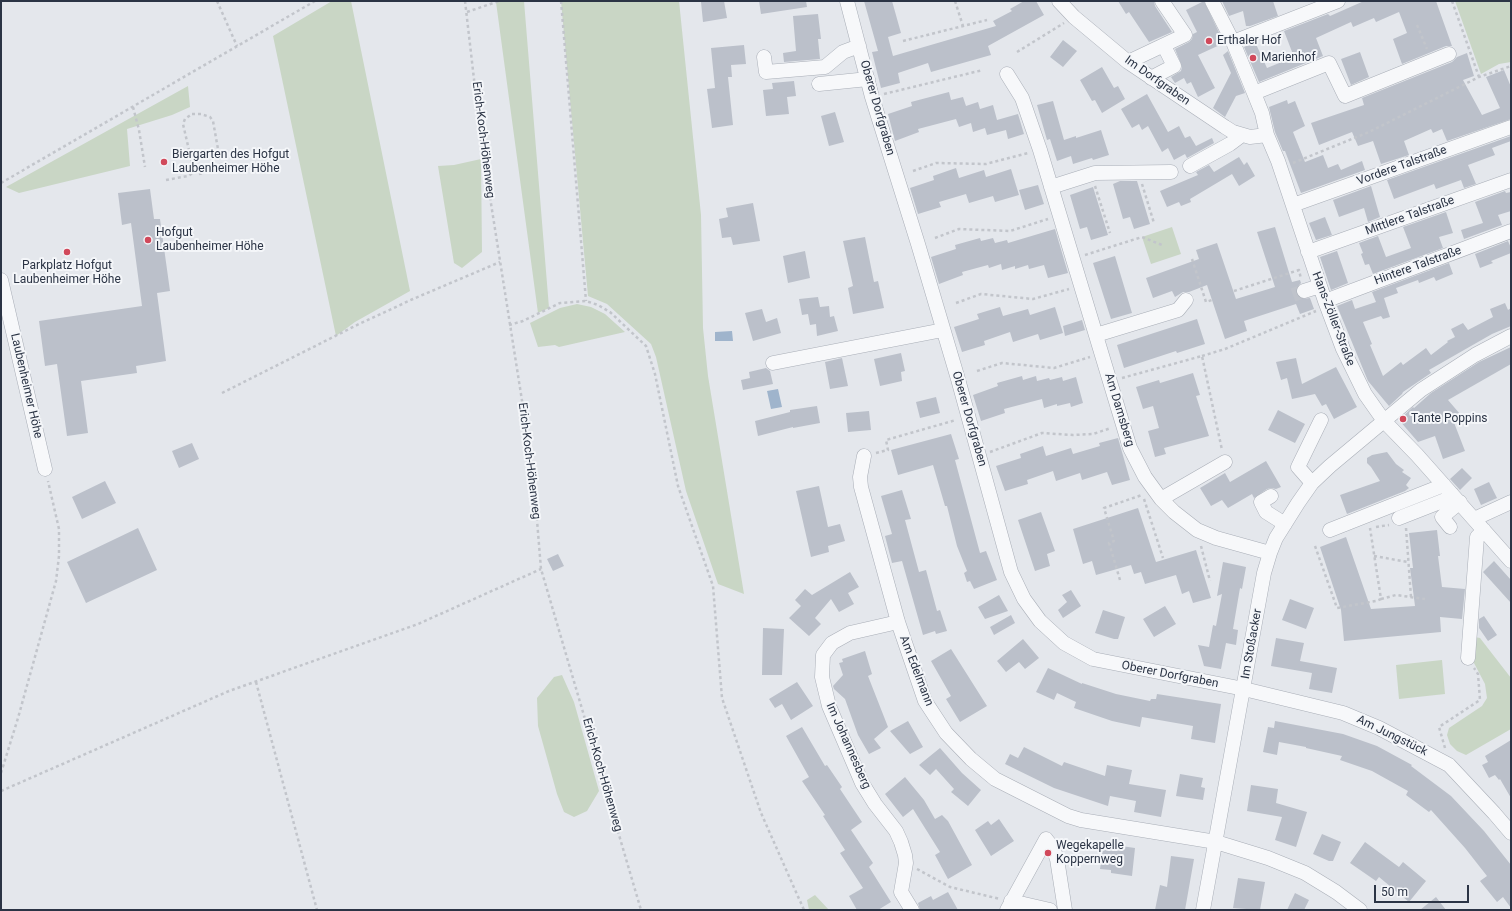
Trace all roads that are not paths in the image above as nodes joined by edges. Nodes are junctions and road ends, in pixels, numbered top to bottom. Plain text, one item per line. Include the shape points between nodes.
1 (847, 1) edge
2 (1059, 1) edge
3 (1162, 1) edge
4 (1212, 1) edge
5 (1338, 1) edge
6 (1233, 42) junction
7 (859, 46) junction
8 (1166, 50) dead end
9 (1449, 54) dead end
10 (764, 57) dead end
11 (1128, 62) junction
12 (1007, 74) dead end
13 (1151, 78) junction
14 (868, 79) junction
15 (819, 84) dead end
16 (1254, 93) junction
17 (1511, 126) edge
18 (1242, 135) junction
19 (1267, 135) junction
20 (1190, 166) dead end
21 (1172, 172) dead end
22 (1511, 180) edge
23 (1051, 187) junction
24 (1293, 205) junction
25 (1511, 231) edge
26 (1308, 252) junction
27 (1, 280) edge
28 (1320, 286) junction
29 (1304, 291) tunnel mouth
30 (1186, 300) dead end
31 (1320, 306) junction
32 (943, 330) junction
33 (1096, 335) junction
34 (1511, 336) edge
35 (773, 363) dead end
36 (1321, 420) dead end
37 (1384, 422) junction
38 (864, 456) road end
39 (1225, 462) road end
40 (45, 469) road end
41 (1312, 483) junction
42 (1452, 494) junction
43 (1271, 496) dead end
44 (1161, 499) junction
45 (1511, 502) edge
46 (1474, 519) junction
47 (1400, 523) road end
48 (1285, 524) junction
49 (1450, 526) dead end
50 (1330, 530) dead end
51 (1484, 530) junction
52 (1270, 553) junction
53 (1511, 561) edge
54 (898, 622) junction
55 (1468, 658) road end
56 (1244, 689) junction
57 (1511, 834) edge
58 (1216, 842) junction
59 (1009, 906) edge
60 (912, 910) edge
61 (1050, 910) edge
62 (1065, 910) edge
63 (1203, 910) edge
64 (1360, 910) edge

1 - 7 street, Oberer Dorfgraben
2 - 11 street, Im Dorfgraben via 1074,17
3 - 11 street via 1185,35
4 - 6 street, Hans-Zöller-Straße
5 - 6 street
6 - 16 street, Hans-Zöller-Straße
7 - 10 street via 843,52 825,67 766,72
7 - 14 street, Oberer Dorfgraben
8 - 13 street via 1174,66
9 - 16 street via 1345,96 1329,64
11 - 13 street, Im Dorfgraben
12 - 23 street, Am Damsberg via 1022,98
13 - 18 street, Im Dorfgraben via 1225,127
14 - 15 street
14 - 32 street, Oberer Dorfgraben
16 - 19 street, Hans-Zöller-Straße
17 - 24 street, Vordere Talstraße
18 - 19 street, Im Dorfgraben
18 - 20 street
19 - 24 street, Hans-Zöller-Straße
21 - 23 street via 1092,174
22 - 26 street, Mittlere Talstraße
23 - 33 street, Am Damsberg
24 - 26 street, Hans-Zöller-Straße
25 - 31 street, Hintere Talstraße
26 - 28 street, Hans-Zöller-Straße
27 - 40 street, Laubenheimer Höhe
28 - 29 street
28 - 31 street, Hans-Zöller-Straße
30 - 33 street via 1178,310
31 - 37 street, Hans-Zöller-Straße via 1365,394
32 - 35 street
32 - 56 street, Oberer Dorfgraben via 1011,572 1024,599 1040,621 1064,644 1092,659
33 - 44 street, Am Damsberg via 1130,448 1145,477
34 - 37 street, Im Stoßacker via 1475,355 1421,390
36 - 41 street via 1298,468
37 - 41 street, Im Stoßacker
37 - 42 street, Hans-Zöller-Straße via 1417,454
38 - 54 street, Am Edelmann via 861,487
39 - 44 street
41 - 48 street, Im Stoßacker
42 - 46 street, Hans-Zöller-Straße
42 - 47 street
42 - 49 street via 1442,517
42 - 50 street
43 - 48 street via 1261,502 1266,512
44 - 52 street, Am Damsberg via 1197,530
45 - 46 street
46 - 51 street, Hans-Zöller-Straße
48 - 52 street, Im Stoßacker
51 - 53 street, Hans-Zöller-Straße
51 - 55 street via 1477,537
52 - 56 street, Im Stoßacker via 1264,573
54 - 58 street, Am Edelmann via 925,701 946,733 970,759 995,779 1074,818
54 - 60 street, Im Johannesberg via 850,633 832,643 823,655 822,677 829,706 862,783 901,842 906,863 901,892
56 - 57 street, Am Jungstück via 1343,713 1379,728 1449,765
56 - 58 street, Im Stoßacker
58 - 63 street, Im Stoßacker
58 - 64 street, Am Edelmann via 1305,873
59 - 61 street
59 - 62 street via 1046,839 1057,859

